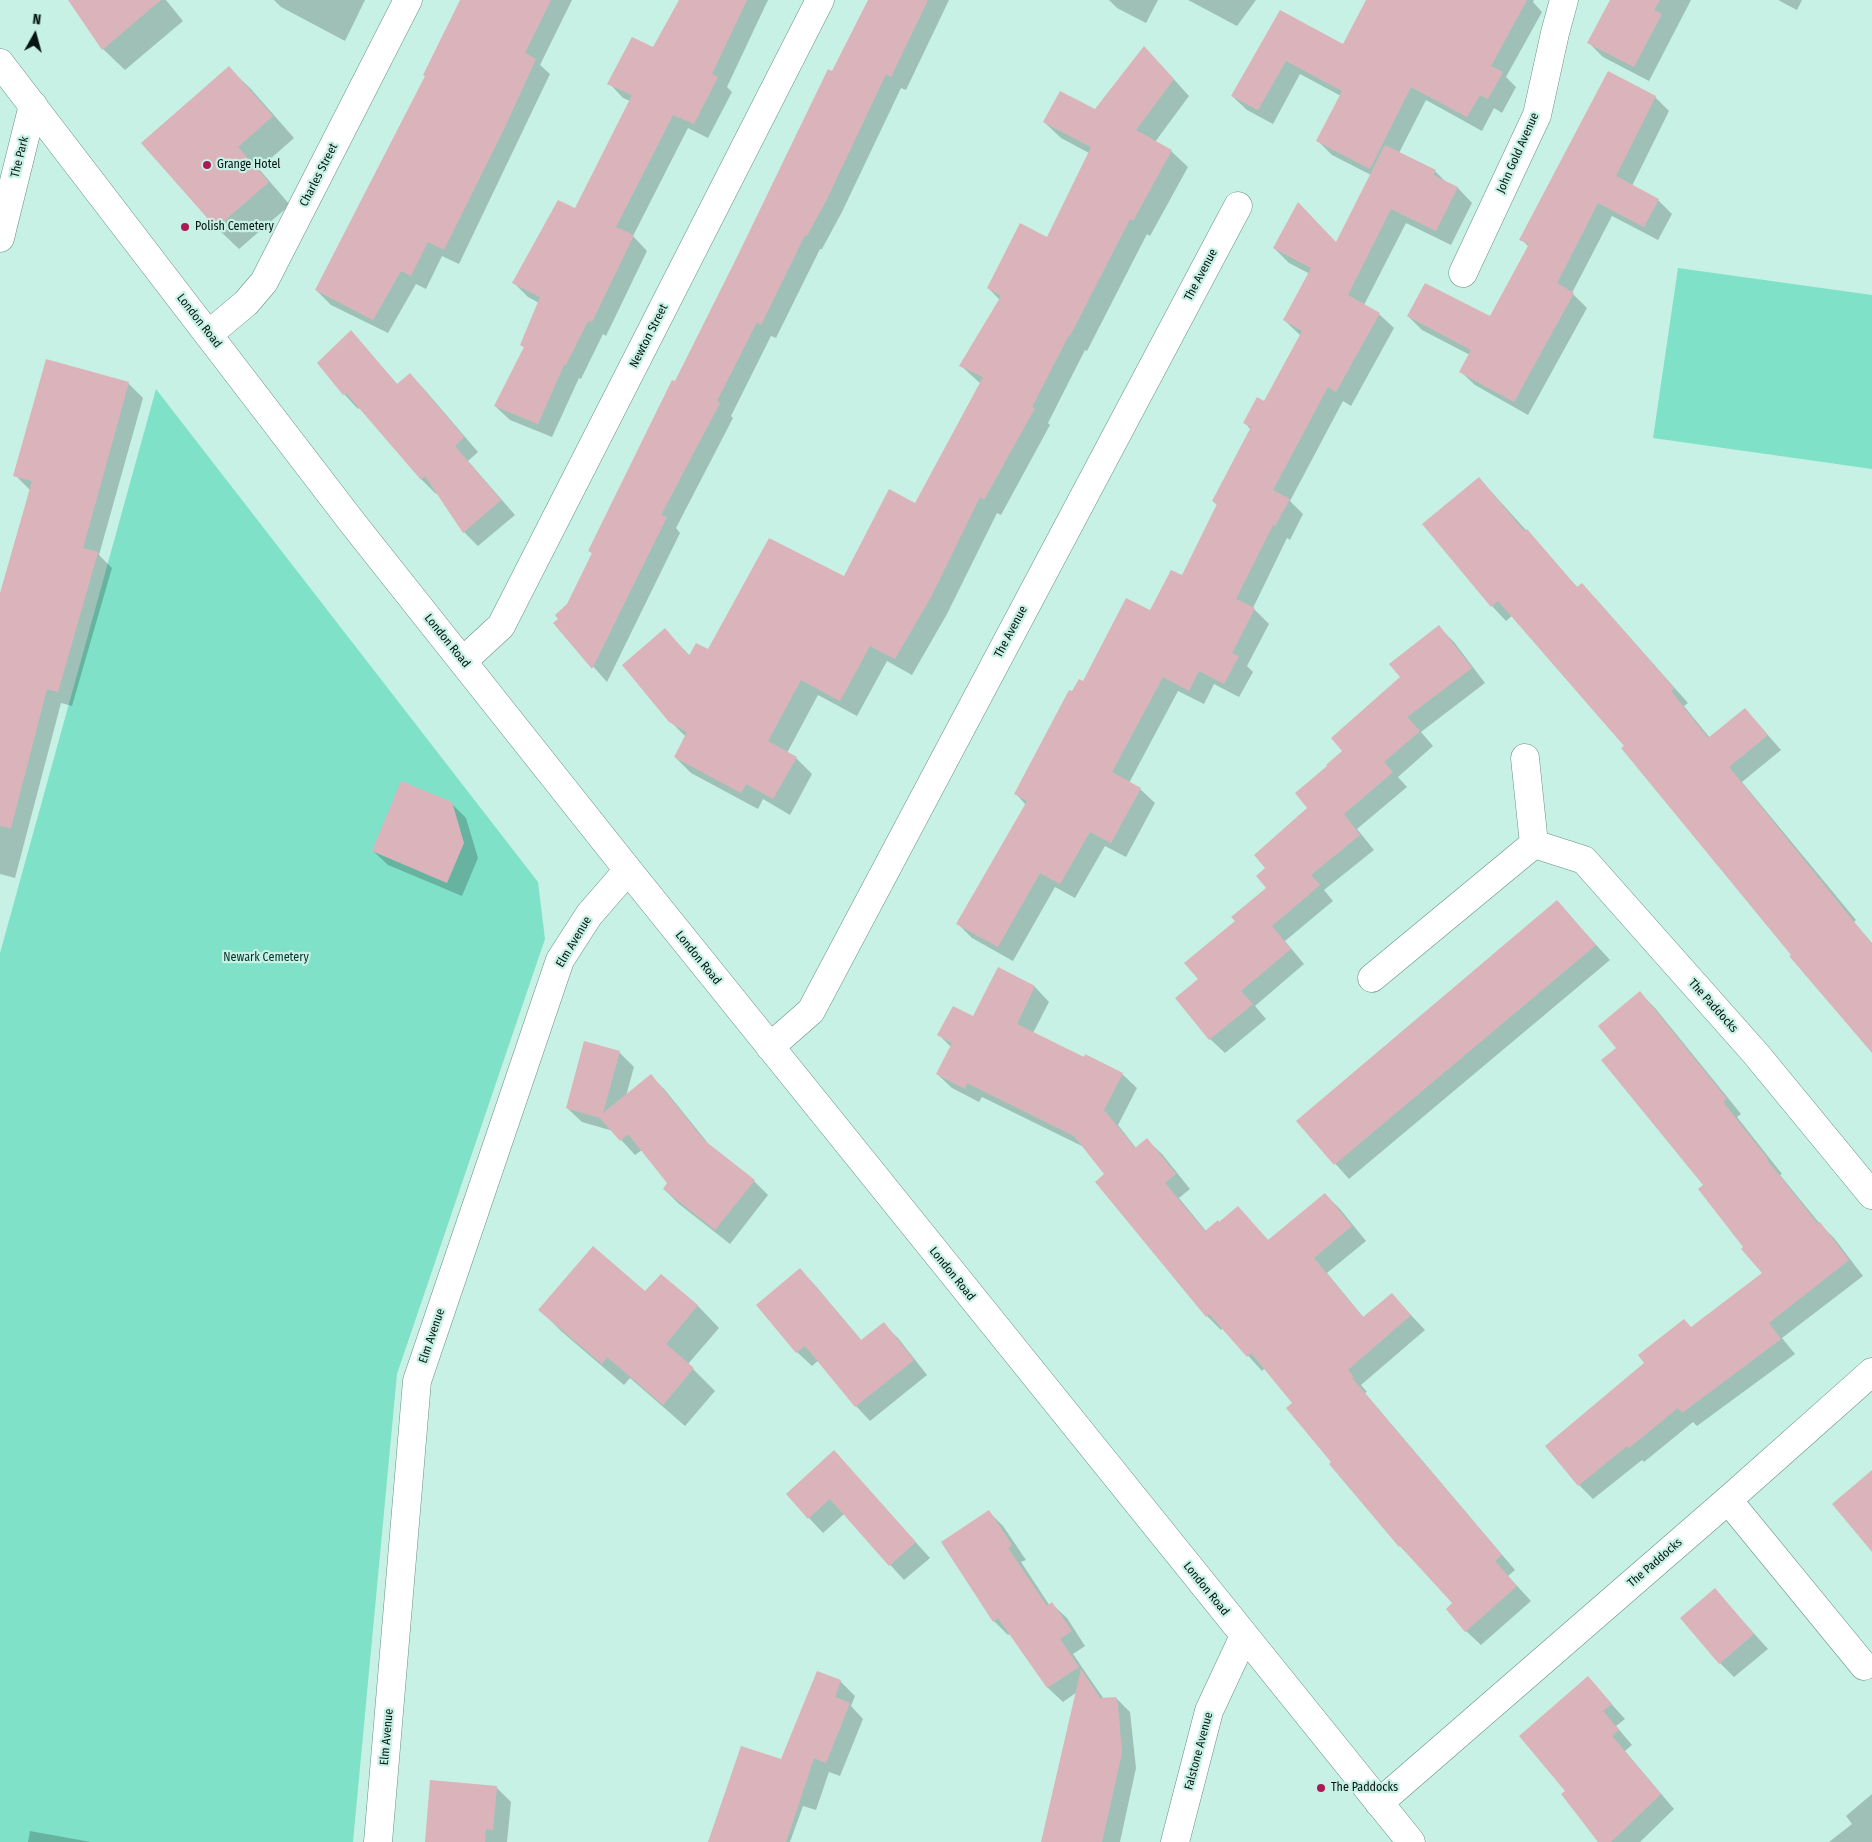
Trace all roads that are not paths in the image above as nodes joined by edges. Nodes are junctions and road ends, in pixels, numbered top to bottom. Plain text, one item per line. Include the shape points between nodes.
1 (408, 0) edge
2 (820, 0) edge
3 (1564, 0) edge
4 (0, 63) edge
5 (33, 105) junction
6 (1238, 206) dead end
7 (0, 238) edge
8 (1463, 272) dead end
9 (209, 334) junction
10 (463, 660) junction
11 (1525, 758) dead end
12 (1534, 844) junction
13 (628, 870) junction
14 (1372, 978) dead end
15 (770, 1048) junction
16 (1872, 1195) edge
17 (1872, 1372) edge
18 (1728, 1500) junction
19 (1244, 1636) junction
20 (1864, 1666) dead end
21 (1379, 1803) junction
22 (378, 1842) edge
23 (1175, 1842) edge
24 (1411, 1842) edge

1 - 9 street, Charles Street via 264,282 246,303
2 - 10 street, Newton Street via 501,626
3 - 8 street, John Gold Avenue via 1537,115
4 - 5 street, London Road
5 - 7 street, The Park
5 - 9 street, London Road
6 - 15 street, The Avenue via 811,1011
9 - 10 street, London Road via 355,526
10 - 13 street, London Road
11 - 12 street
12 - 14 street
12 - 16 street, The Paddocks via 1584,860 1756,1054
13 - 15 street, London Road
13 - 22 street, Elm Avenue via 589,915 560,960 417,1381
15 - 19 street, London Road
17 - 18 street, The Paddocks
18 - 20 street
18 - 21 street, The Paddocks
19 - 21 street, London Road
19 - 23 street, Falstone Avenue via 1209,1711
21 - 24 street, London Road

